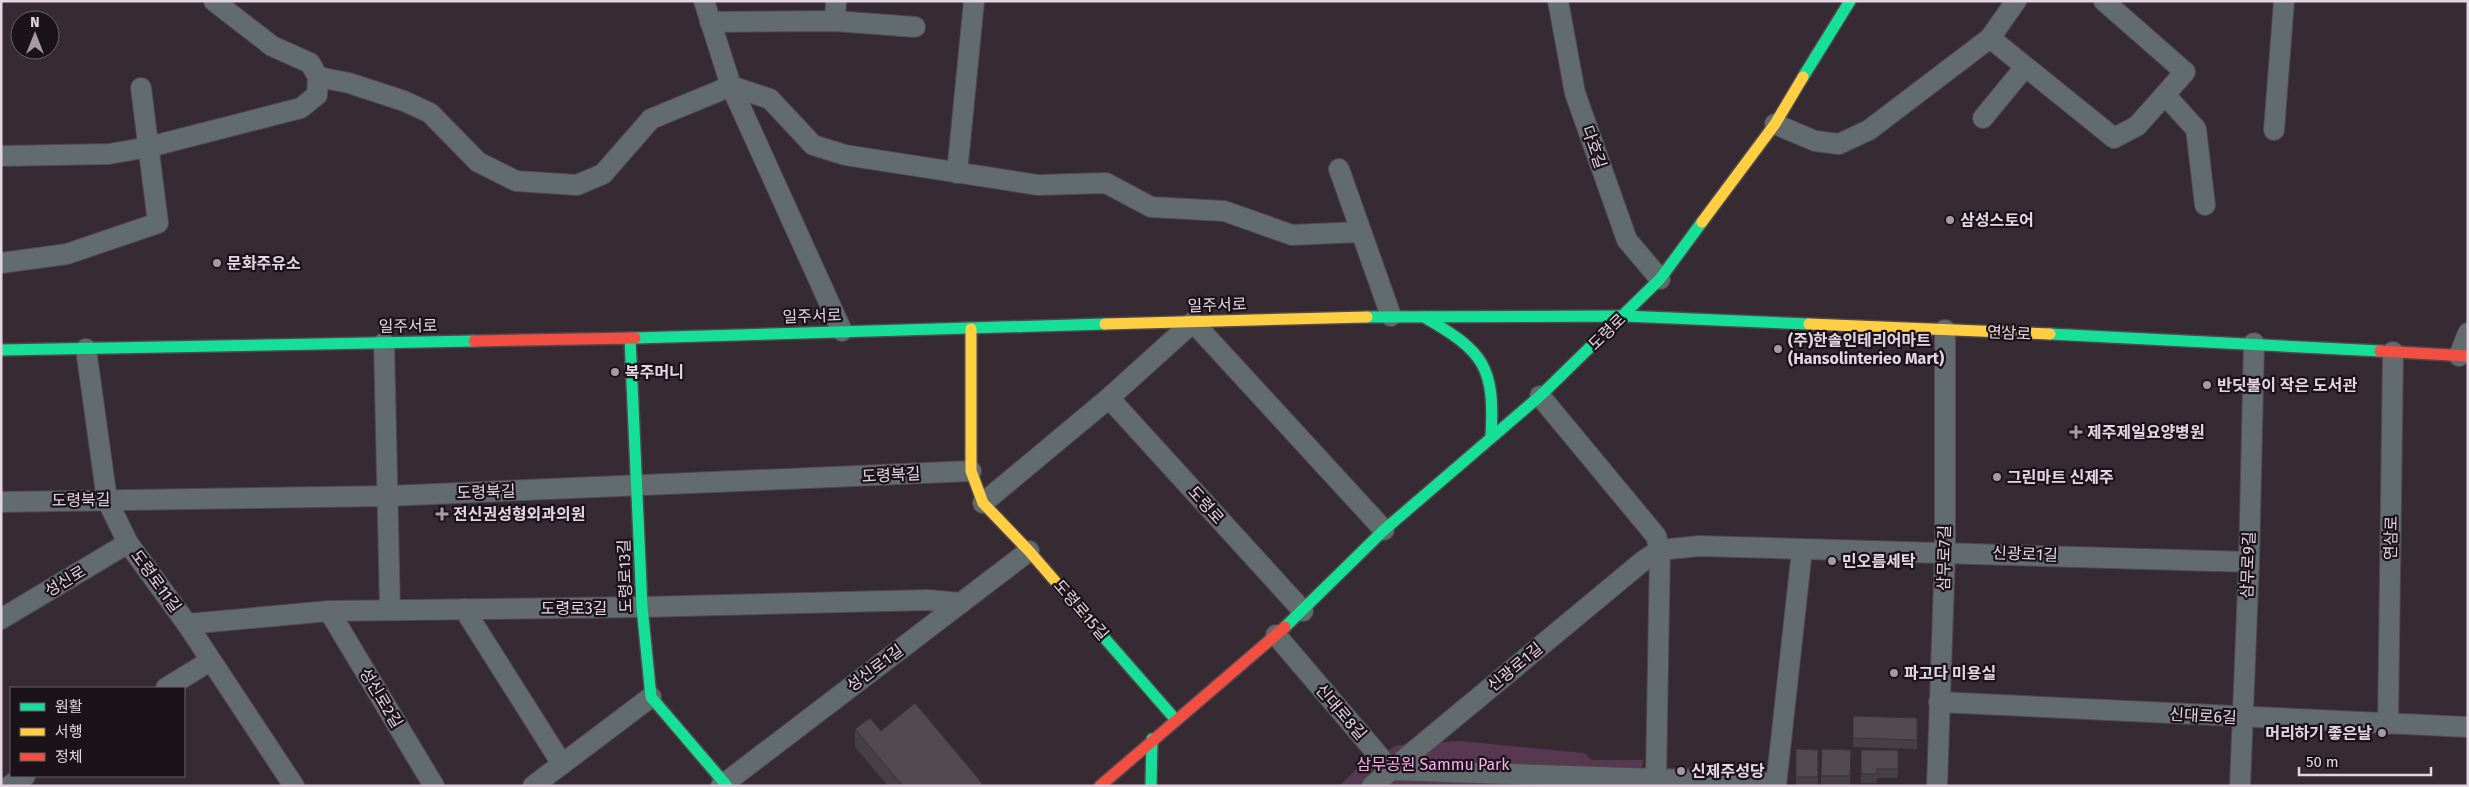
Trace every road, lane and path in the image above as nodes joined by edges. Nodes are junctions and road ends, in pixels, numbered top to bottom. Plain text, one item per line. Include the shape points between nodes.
1 (214, 1) edge
2 (704, 1) edge
3 (836, 1) edge
4 (974, 1) edge
5 (1558, 1) edge
6 (1850, 1) edge
7 (2016, 1) edge
8 (2104, 1) edge
9 (2284, 1) edge
10 (835, 21) junction
11 (710, 22) junction
12 (915, 27) dead end
13 (1990, 38) junction
14 (2025, 66) junction
15 (318, 77) junction
16 (731, 86) junction
17 (141, 88) dead end
18 (2166, 96) junction
19 (1983, 118) dead end
20 (1775, 124) junction
21 (2274, 130) dead end
22 (149, 148) junction
23 (1, 156) edge
24 (1339, 170) dead end
25 (957, 173) junction
26 (2205, 205) dead end
27 (1360, 232) junction
28 (1, 262) edge
29 (1660, 279) junction
30 (1391, 316) junction
31 (1423, 316) junction
32 (1624, 316) junction
33 (1193, 322) junction
34 (971, 329) junction
35 (1945, 330) junction
36 (842, 331) junction
37 (2468, 333) edge
38 (630, 338) junction
39 (384, 343) junction
40 (2254, 343) junction
41 (86, 349) junction
42 (1, 350) edge
43 (2393, 352) junction
44 (2463, 356) edge
45 (1540, 396) junction
46 (1109, 398) junction
47 (1491, 438) junction
48 (971, 471) junction
49 (638, 486) junction
50 (388, 496) junction
51 (107, 500) junction
52 (1, 502) edge
53 (983, 503) junction
54 (1384, 530) junction
55 (128, 542) junction
56 (1660, 550) junction
57 (1802, 550) junction
58 (1029, 551) junction
59 (1945, 552) junction
60 (2249, 562) junction
61 (961, 603) junction
62 (642, 607) junction
63 (464, 608) junction
64 (390, 609) junction
65 (328, 611) junction
66 (1303, 611) junction
67 (1, 619) edge
68 (186, 624) junction
69 (1276, 635) junction
70 (210, 661) junction
71 (168, 687) edge
72 (651, 697) junction
73 (1939, 702) junction
74 (2243, 718) junction
75 (1175, 719) junction
76 (2388, 724) junction
77 (2468, 727) edge
78 (1152, 739) junction
79 (562, 764) junction
80 (1391, 770) junction
81 (23, 777) edge
82 (1656, 778) junction
83 (1776, 784) edge
84 (724, 785) edge
85 (9, 786) edge
86 (294, 786) edge
87 (434, 786) edge
88 (533, 786) edge
89 (1100, 786) edge
90 (1151, 786) edge
91 (1372, 786) edge
92 (1937, 786) edge
93 (2240, 786) edge

1 - 15 street via 272,46 310,63
2 - 11 street
3 - 10 street
4 - 25 street
5 - 29 street, 다호길 via 1575,93 1627,240
6 - 20 main road, 도령로
7 - 13 street
8 - 18 street via 2185,72
9 - 21 street
10 - 11 street
10 - 12 street
11 - 16 street
13 - 14 street
13 - 20 street via 1869,130 1839,144 1816,141
14 - 18 street via 2114,138 2137,126
14 - 19 street
15 - 16 street via 404,100 430,113 478,162 516,181 578,185 603,174 651,119
15 - 22 street via 316,95 300,108
16 - 25 street via 770,99 813,144 845,155
16 - 36 street
17 - 22 street
18 - 26 street via 2196,129
20 - 29 main road, 도령로
22 - 23 street via 109,154
22 - 28 street via 158,223 67,254
24 - 27 street
25 - 27 street via 1038,185 1106,183 1151,207 1224,211 1292,235
27 - 30 street
29 - 32 main road, 도령로
30 - 31 main road, 일주서로
30 - 33 main road, 일주서로
31 - 32 main road, 일주서로
31 - 47 main road via 1454,333 1482,360 1489,373 1492,390
32 - 35 main road, 연삼로
32 - 45 main road, 도령로
33 - 34 main road, 일주서로
33 - 46 street
33 - 54 street
34 - 36 main road, 일주서로
34 - 48 main road, 도령로15길
35 - 40 main road, 연삼로
35 - 59 street, 삼무로7길
36 - 38 main road, 일주서로
37 - 44 street
38 - 39 main road, 일주서로
38 - 49 main road, 도령로13길
39 - 41 main road, 일주서로
39 - 50 street
40 - 43 main road, 연삼로
40 - 60 street, 삼무로9길
41 - 42 main road, 일주서로
41 - 51 street, 도령로11길
43 - 44 main road, 연삼로
43 - 76 street, 연삼로
45 - 47 main road, 도령로
45 - 56 street via 1656,536
46 - 53 street
46 - 66 street, 도령로
47 - 54 main road, 도령로
48 - 49 street, 도령북길
48 - 53 main road, 도령로15길
49 - 50 street, 도령북길
49 - 62 main road, 도령로13길
50 - 51 street, 도령북길
50 - 64 street
51 - 52 street, 도령북길
51 - 55 street, 도령로11길
53 - 58 main road, 도령로15길
54 - 66 main road, 도령로
55 - 67 street, 성신로
55 - 68 street, 도령로11길
56 - 57 street, 신광로1길 via 1700,546
56 - 80 street, 신광로1길
56 - 82 street
57 - 59 street, 신광로1길
57 - 83 street
58 - 61 street, 성신로1길
58 - 75 main road, 도령로15길
59 - 60 street, 신광로1길
59 - 73 street, 삼무로7길
60 - 74 street, 삼무로9길
61 - 62 street, 도령로3길 via 928,600
61 - 84 street, 성신로1길
62 - 63 street, 도령로3길
62 - 72 main road, 도령로13길
63 - 64 street, 도령로3길
63 - 79 street
64 - 65 street, 도령로3길
65 - 68 street, 도령로3길
65 - 87 street, 성신로2길
66 - 69 main road, 도령로
68 - 70 street, 도령로11길
69 - 75 main road, 도령로
69 - 80 street, 신대로8길
70 - 71 street
70 - 86 street, 도령로11길
72 - 79 street
72 - 84 main road
73 - 74 street, 신대로6길
73 - 92 street, 삼무로7길
74 - 76 street, 신대로6길
74 - 93 street, 삼무로9길
75 - 78 main road, 도령로
76 - 77 street, 신대로6길
78 - 89 main road, 도령로
78 - 90 main road
79 - 88 street
80 - 82 street
80 - 91 street, 신광로1길
81 - 85 street
82 - 83 street

